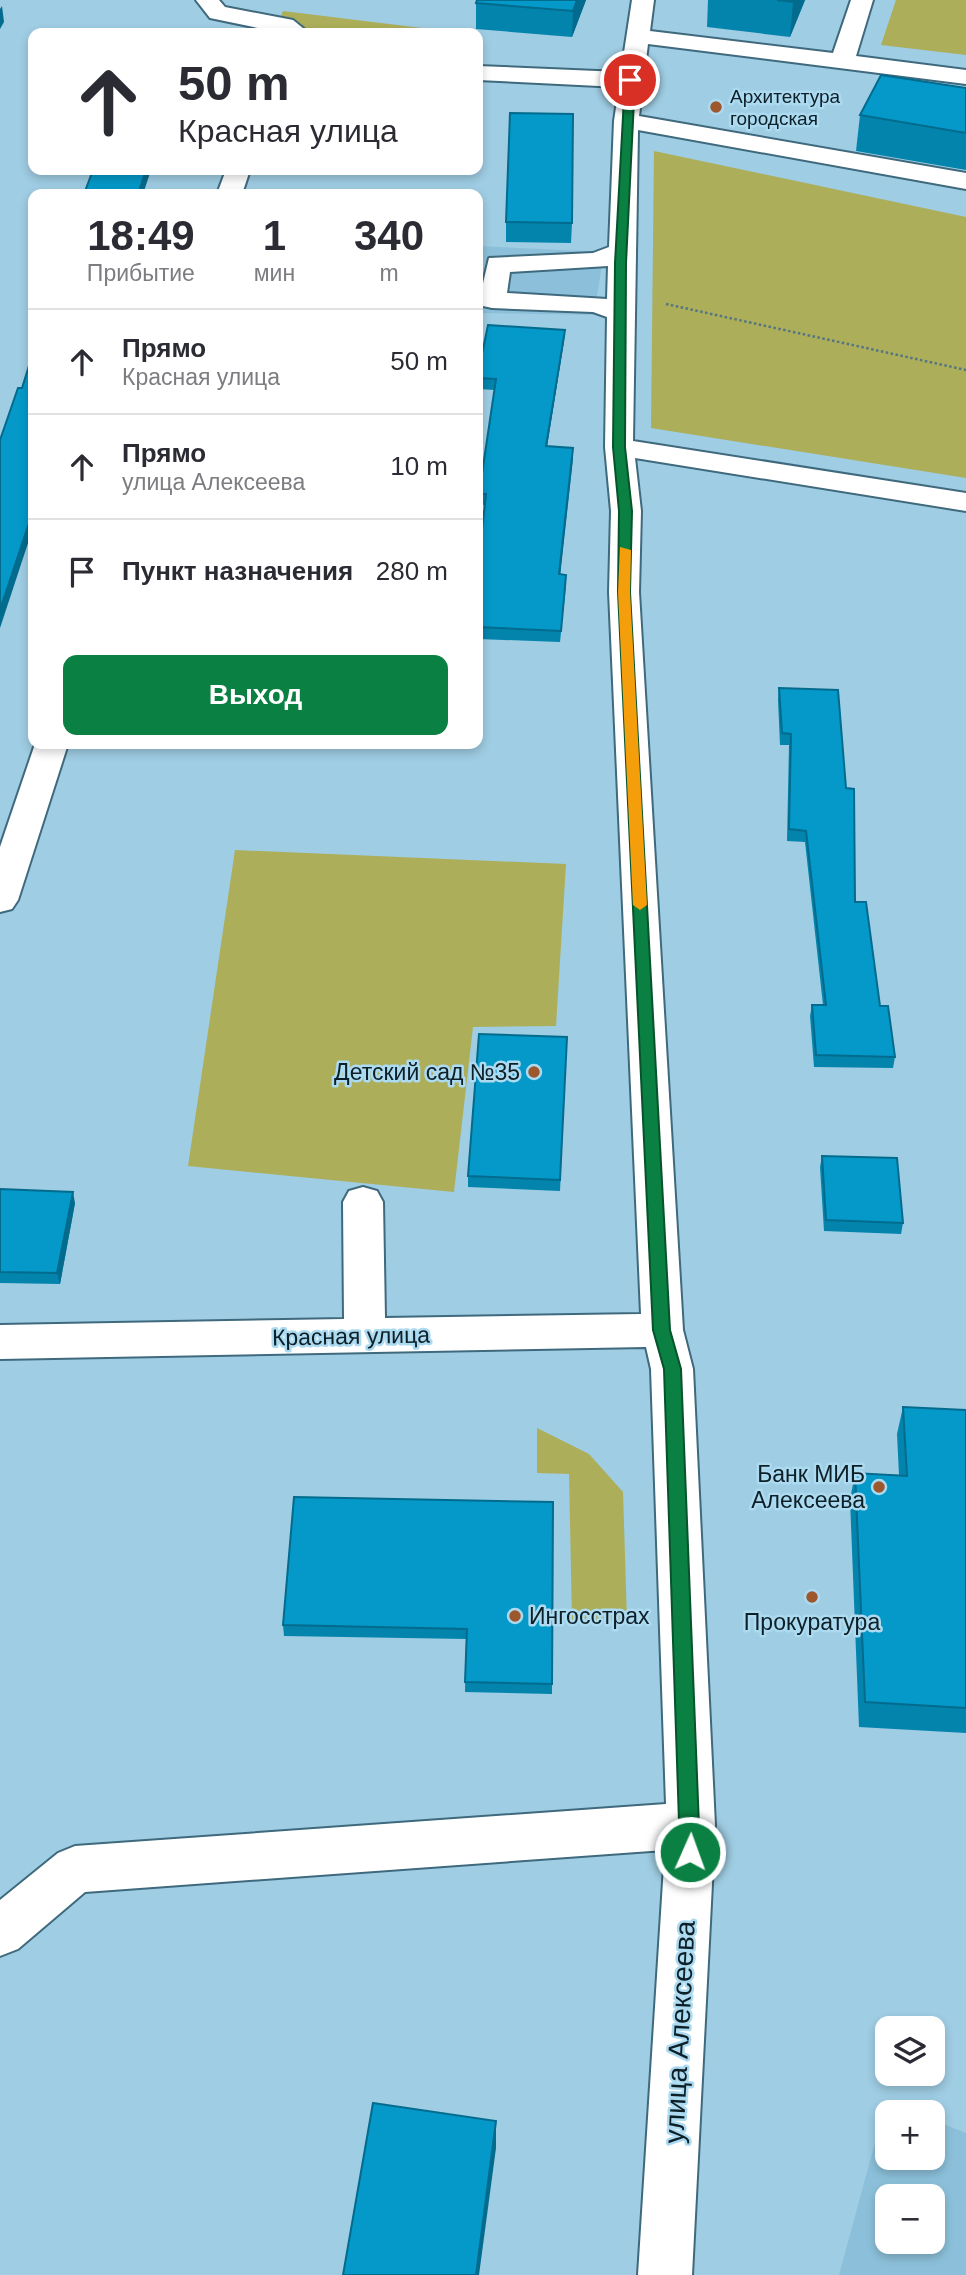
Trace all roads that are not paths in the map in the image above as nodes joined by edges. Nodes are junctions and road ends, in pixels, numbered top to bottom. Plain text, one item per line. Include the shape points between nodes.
1 (207, 0) edge
2 (643, 0) edge
3 (862, 0) edge
4 (276, 28) edge
5 (638, 36) junction
6 (843, 60) junction
7 (483, 73) edge
8 (966, 77) edge
9 (630, 80) junction
10 (626, 121) junction
11 (966, 181) edge
12 (623, 251) junction
13 (620, 303) junction
14 (619, 447) junction
15 (966, 502) edge
16 (49, 749) edge
17 (0, 900) edge
18 (363, 1202) dead end
19 (365, 1336) junction
20 (0, 1342) edge
21 (667, 1350) junction
22 (691, 1825) junction
23 (0, 1932) edge
24 (665, 2275) edge

1 - 4 street via 218,13
2 - 5 street, улица Алексеева
3 - 6 street
5 - 6 street
5 - 9 street, улица Алексеева
6 - 8 street
7 - 9 street
9 - 10 street, улица Алексеева
10 - 11 street
10 - 12 street, улица Алексеева
12 - 13 street, улица Алексеева
12 - 13 street via 597,261 498,264 492,300
13 - 14 street, улица Алексеева
14 - 15 street
14 - 21 street, улица Алексеева via 626,511 624,592
16 - 17 street
18 - 19 street
19 - 20 street, Красная улица
19 - 21 street, Красная улица
21 - 22 street, улица Алексеева
22 - 23 street via 75,1869
22 - 24 street, улица Алексеева

